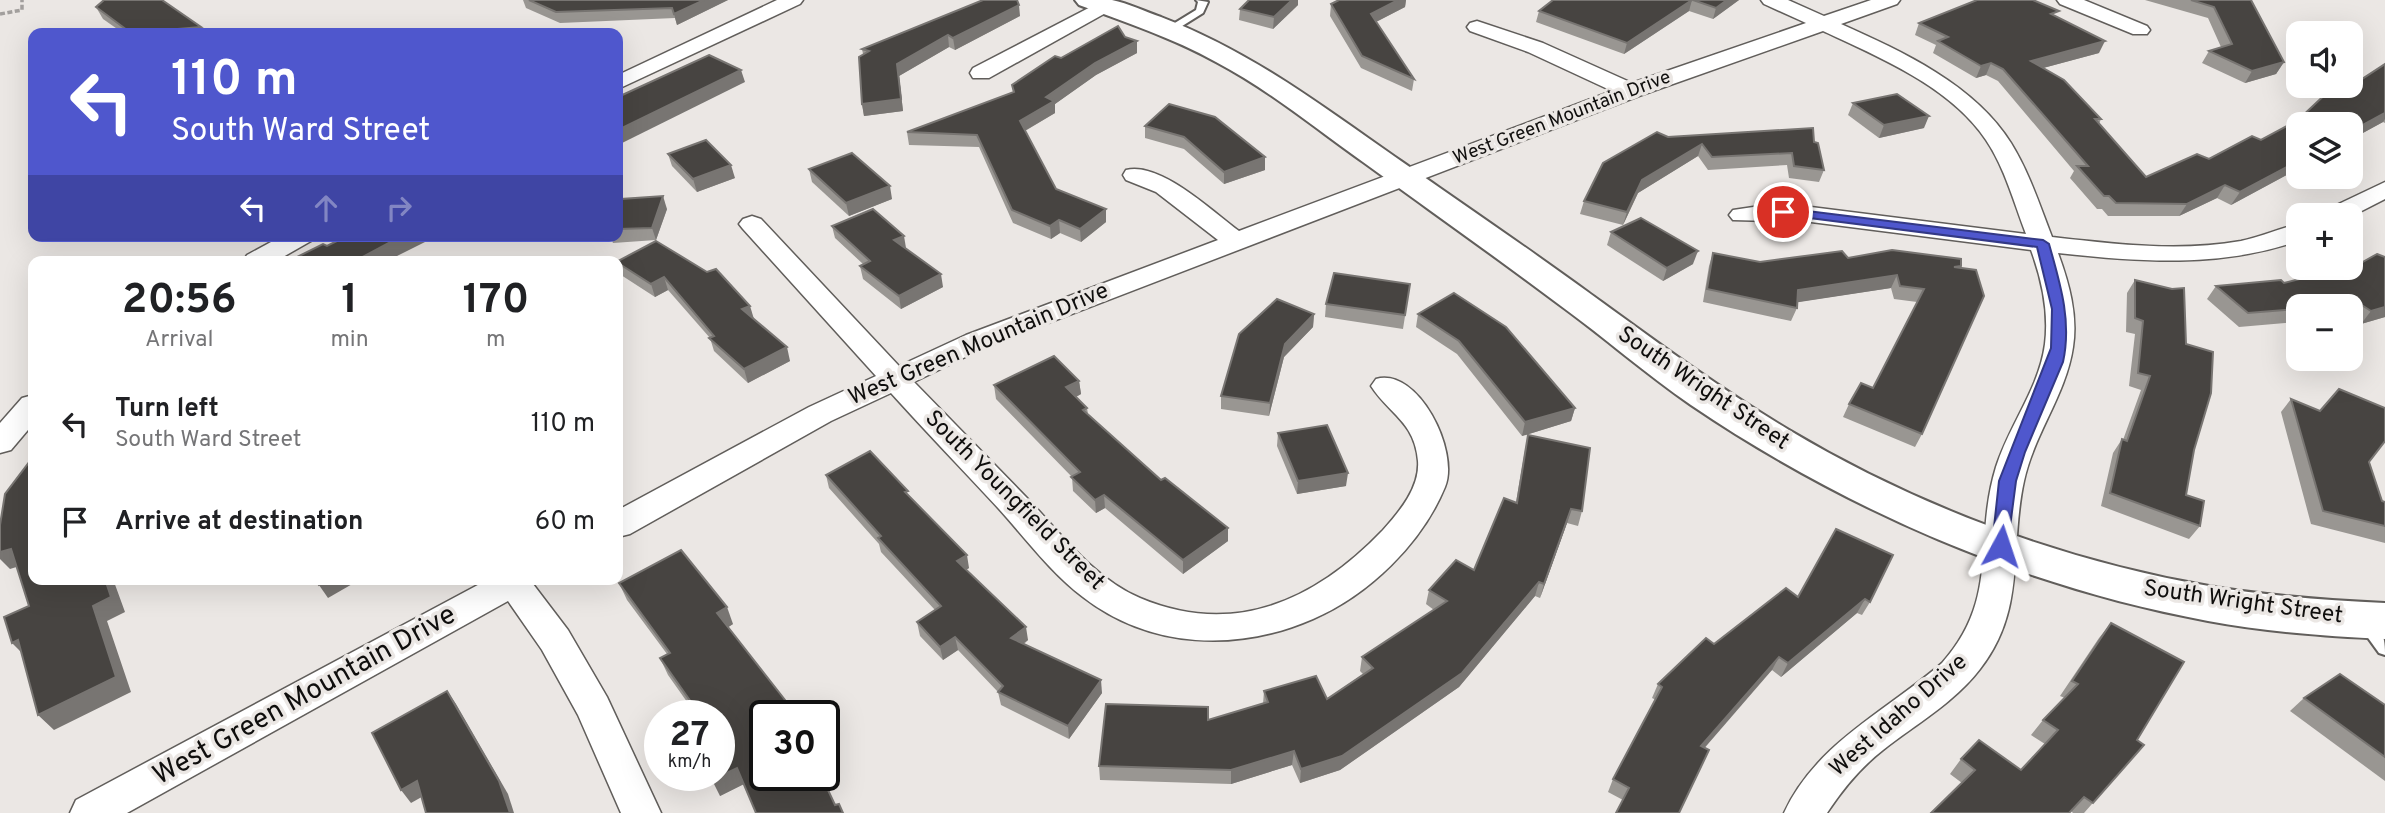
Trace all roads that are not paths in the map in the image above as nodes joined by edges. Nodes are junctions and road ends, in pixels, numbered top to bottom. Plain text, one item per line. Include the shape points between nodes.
1 (793, 0) edge
2 (1200, 0) edge
3 (1772, 0) edge
4 (1890, 0) edge
5 (2067, 0) edge
6 (1107, 3) edge
7 (1822, 23) junction
8 (1477, 27) dead end
9 (2140, 30) dead end
10 (1168, 31) junction
11 (981, 73) dead end
12 (623, 81) edge
13 (1631, 91) junction
14 (1135, 175) dead end
15 (1405, 178) junction
16 (2385, 189) edge
17 (2358, 203) edge
18 (1742, 215) dead end
19 (752, 224) dead end
20 (2286, 236) edge
21 (291, 242) edge
22 (1237, 242) junction
23 (2043, 244) junction
24 (265, 256) edge
25 (892, 378) junction
26 (1385, 386) dead end
27 (28, 410) edge
28 (0, 442) edge
29 (623, 522) edge
30 (2001, 546) junction
31 (506, 585) edge
32 (518, 585) edge
33 (2378, 629) edge
34 (90, 813) edge
35 (641, 813) edge
36 (1804, 813) edge

1 - 12 street
2 - 10 lane via 1200,11
3 - 7 street, West Idaho Drive
4 - 7 street, West Green Mountain Drive
5 - 9 street
6 - 10 street, South Wright Street
6 - 11 street
7 - 13 street, West Green Mountain Drive
7 - 23 street, West Idaho Drive via 1931,79 1983,120 2012,167
8 - 13 street via 1511,35
10 - 15 street, South Wright Street via 1257,73
13 - 15 street, West Green Mountain Drive
14 - 22 street via 1165,187
15 - 22 street, West Green Mountain Drive
15 - 30 street, South Wright Street via 1771,439 1891,502
16 - 17 street
18 - 23 street via 1807,214
19 - 25 street, South Youngfield Street
20 - 23 street via 2255,247 2206,254 2147,254
21 - 24 street
22 - 25 street, West Green Mountain Drive via 1018,324
23 - 30 street, West Idaho Drive via 2059,309 2059,348 2007,481
25 - 26 street, South Youngfield Street via 1100,591 1150,617 1218,626 1249,626 1337,590 1392,540 1423,503 1435,467 1431,447 1415,413
25 - 29 street, West Green Mountain Drive
27 - 28 street
30 - 33 street, South Wright Street via 2183,597
30 - 36 street, West Idaho Drive via 2001,578 1980,641 1949,678 1853,752
31 - 34 street, West Green Mountain Drive
32 - 35 street via 594,708

